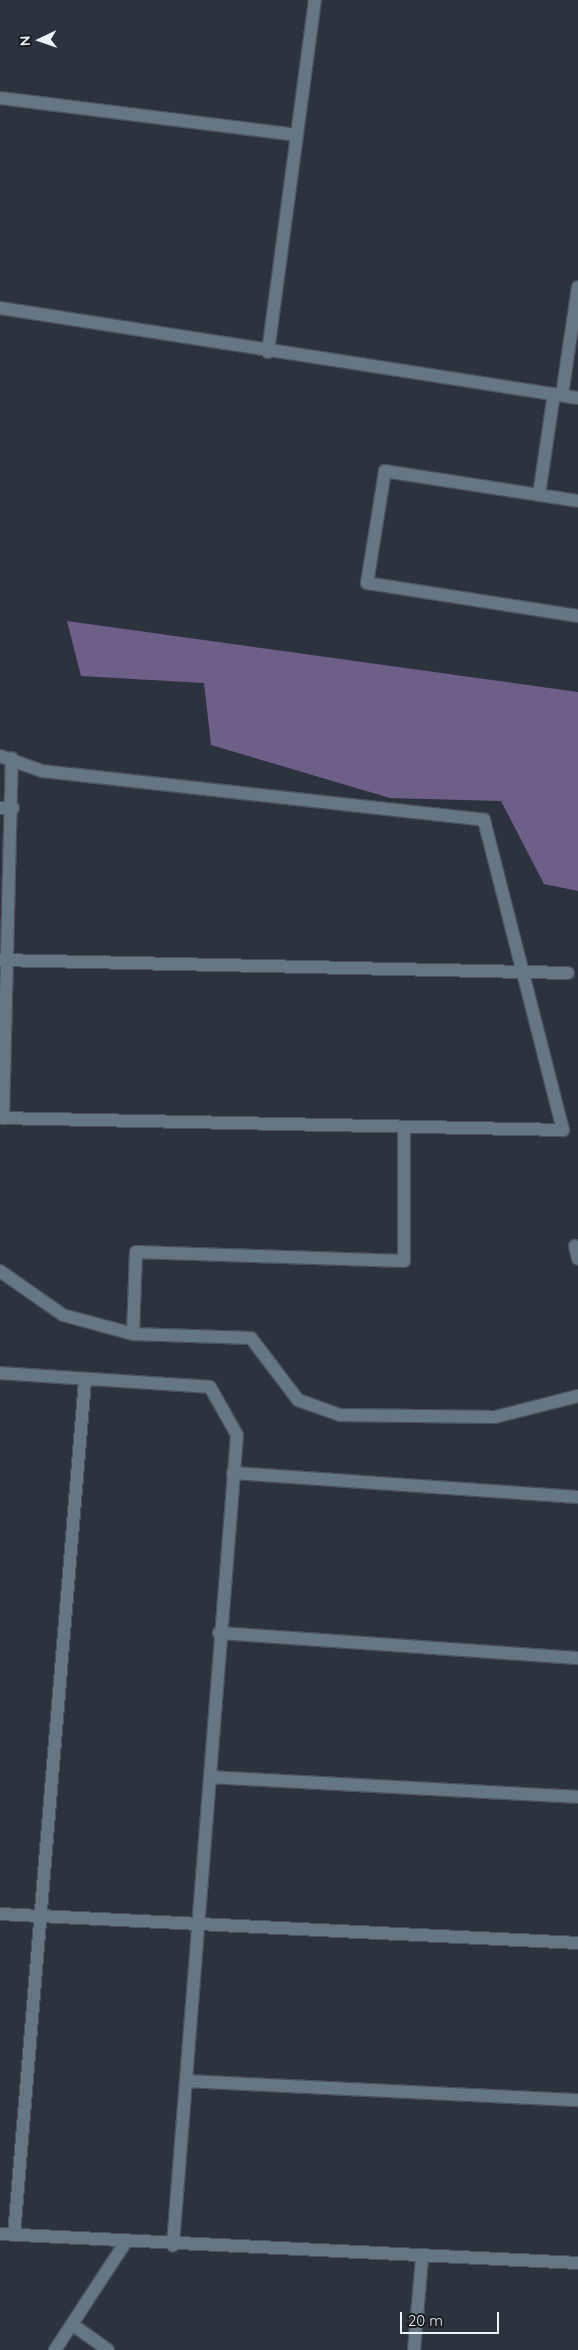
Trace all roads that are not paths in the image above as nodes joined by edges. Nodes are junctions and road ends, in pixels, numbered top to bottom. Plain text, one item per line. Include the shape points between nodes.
1 (315, 0) edge
2 (0, 98) edge
3 (296, 135) junction
4 (578, 287) edge
5 (0, 308) edge
6 (268, 352) junction
7 (558, 395) junction
8 (578, 398) edge
9 (539, 495) junction
10 (578, 501) edge
11 (578, 616) edge
12 (6, 757) edge
13 (6, 808) edge
14 (3, 960) edge
15 (522, 974) junction
16 (568, 974) dead end
17 (1, 1118) edge
18 (404, 1128) junction
19 (0, 1270) edge
20 (133, 1334) junction
21 (0, 1373) edge
22 (85, 1380) junction
23 (578, 1396) edge
24 (233, 1473) junction
25 (578, 1497) edge
26 (219, 1633) junction
27 (578, 1658) edge
28 (210, 1777) junction
29 (578, 1797) edge
30 (0, 1914) edge
31 (42, 1917) junction
32 (199, 1924) junction
33 (578, 1943) edge
34 (186, 2081) junction
35 (578, 2100) edge
36 (0, 2234) edge
37 (14, 2235) junction
38 (125, 2243) junction
39 (173, 2245) junction
40 (422, 2258) junction
41 (578, 2263) edge
42 (73, 2325) junction
43 (55, 2350) edge
44 (108, 2350) edge
45 (414, 2350) edge

1 - 3 street
2 - 3 street
3 - 6 street
4 - 7 street
5 - 6 street
6 - 7 street
7 - 8 street
7 - 9 street
9 - 10 street
9 - 11 street via 385,471 367,583
12 - 13 street
12 - 15 street via 42,771 484,820
13 - 14 street
14 - 15 street
14 - 17 street
15 - 16 street
15 - 18 street via 562,1130
17 - 18 street
18 - 20 street via 404,1261 136,1252
19 - 20 street via 63,1315
20 - 23 street via 251,1338 298,1400 340,1415 495,1417
21 - 22 street
22 - 24 street via 210,1387 237,1435
22 - 31 street
24 - 25 street
24 - 26 street
26 - 27 street
26 - 28 street
28 - 29 street
28 - 32 street
30 - 31 street
31 - 32 street
31 - 37 street
32 - 33 street
32 - 34 street
34 - 35 street
34 - 39 street
36 - 37 street
37 - 38 street
38 - 39 street
38 - 42 street
39 - 40 street
40 - 41 street
40 - 45 street
42 - 43 street
42 - 44 street

